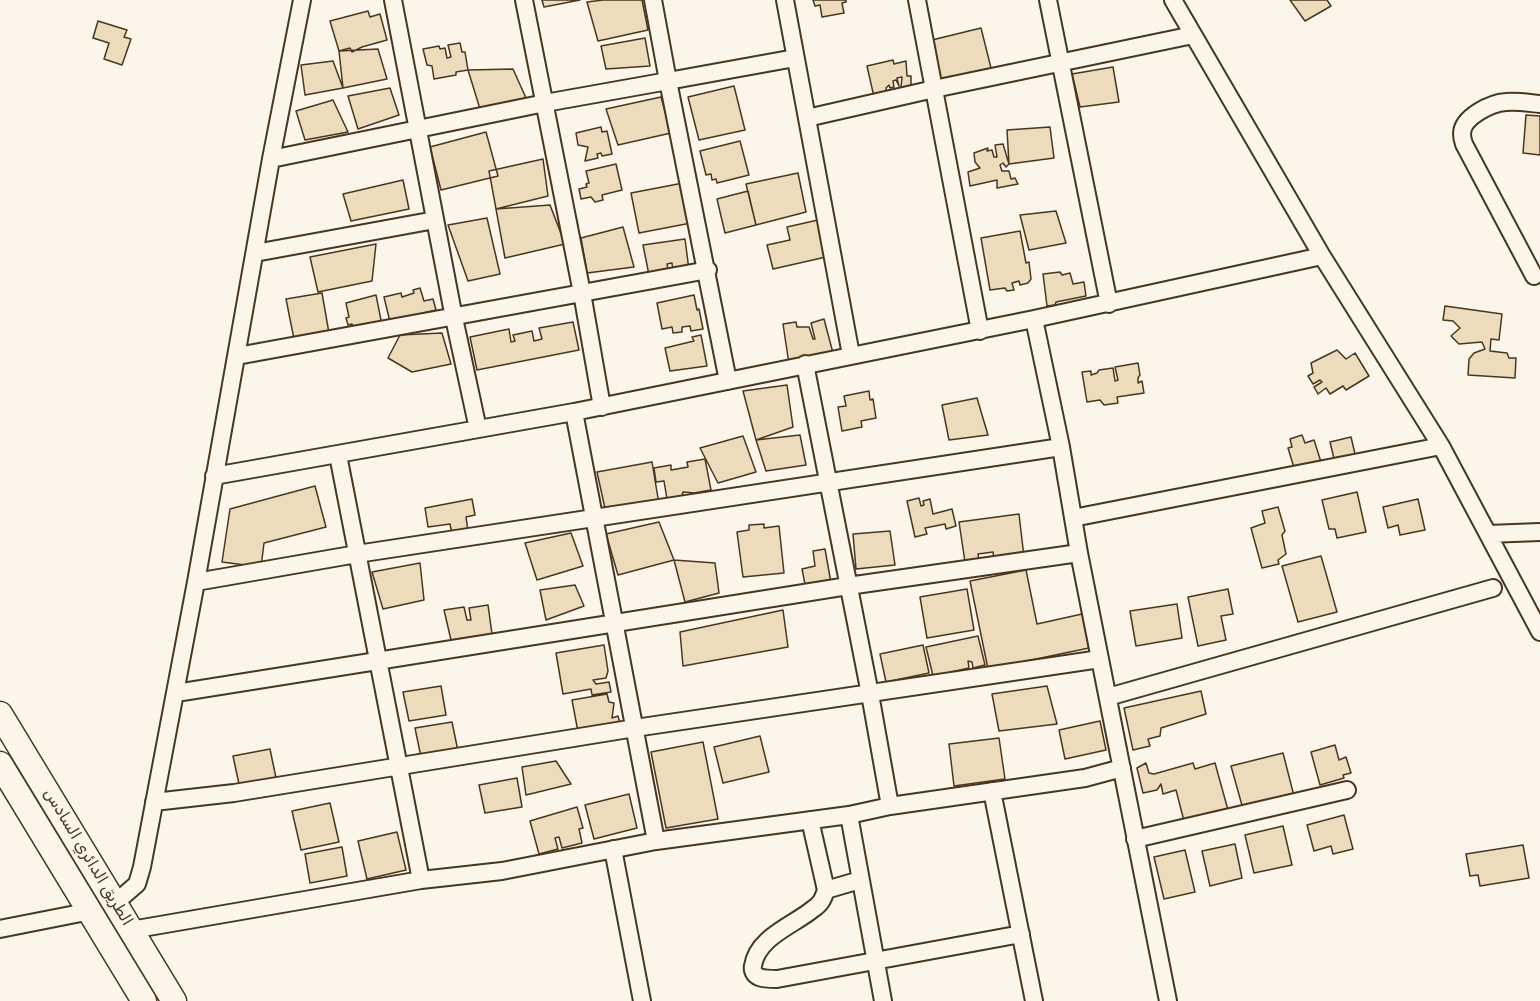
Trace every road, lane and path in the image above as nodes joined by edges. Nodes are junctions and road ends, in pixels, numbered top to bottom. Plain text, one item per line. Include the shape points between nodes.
1 (302, 0) edge
2 (393, 0) edge
3 (524, 0) edge
4 (653, 0) edge
5 (785, 0) edge
6 (917, 0) edge
7 (1048, 0) edge
8 (1173, 0) edge
9 (1193, 35) junction
10 (795, 58) junction
11 (1060, 63) junction
12 (668, 81) junction
13 (934, 89) junction
14 (545, 103) junction
15 (1540, 104) edge
16 (807, 118) junction
17 (417, 129) junction
18 (271, 159) junction
19 (435, 220) junction
20 (255, 253) junction
21 (1322, 256) junction
22 (708, 270) junction
23 (1534, 276) dead end
24 (582, 293) junction
25 (1109, 304) junction
26 (454, 318) junction
27 (1034, 320) junction
28 (980, 331) junction
29 (851, 355) junction
30 (237, 356) junction
31 (805, 364) junction
32 (728, 381) junction
33 (602, 407) junction
34 (574, 412) junction
35 (478, 429) junction
36 (1441, 446) junction
37 (1060, 447) junction
38 (338, 455) junction
39 (214, 476) junction
40 (829, 483) junction
41 (593, 517) junction
42 (1073, 518) junction
43 (1540, 531) edge
44 (1488, 534) junction
45 (1079, 553) junction
46 (357, 554) junction
47 (196, 582) junction
48 (848, 586) junction
49 (1493, 588) dead end
50 (614, 623) junction
51 (1540, 632) edge
52 (1100, 659) junction
53 (379, 661) junction
54 (176, 693) junction
55 (870, 694) junction
56 (1108, 697) junction
57 (0, 714) edge
58 (635, 728) junction
59 (0, 764) edge
60 (398, 767) junction
61 (1122, 768) junction
62 (1347, 790) dead end
63 (993, 791) junction
64 (154, 802) junction
65 (890, 806) junction
66 (849, 815) junction
67 (810, 820) junction
68 (1135, 838) junction
69 (656, 841) junction
70 (613, 849) junction
71 (421, 880) junction
72 (860, 880) junction
73 (826, 890) junction
74 (115, 903) junction
75 (91, 911) junction
76 (0, 929) edge
77 (131, 930) junction
78 (1021, 934) junction
79 (875, 962) junction
80 (144, 1001) edge
81 (174, 1001) edge
82 (642, 1001) edge
83 (883, 1001) edge
84 (1034, 1001) edge
85 (1168, 1001) edge

1 - 18 street
2 - 17 street
3 - 14 street
4 - 12 street
5 - 10 street
6 - 13 street
7 - 11 street
8 - 9 street
9 - 11 street
9 - 21 street
10 - 12 street
10 - 16 street
11 - 13 street
11 - 25 street
12 - 14 street
12 - 22 street
13 - 16 street
13 - 28 street
14 - 17 street
14 - 24 street
15 - 23 street via 1504,102 1487,108 1467,123 1462,133 1464,144
16 - 29 street
17 - 18 street
17 - 19 street
18 - 20 street
19 - 20 street
19 - 26 street
20 - 30 street
21 - 25 street
21 - 36 street
22 - 24 street
22 - 32 street
24 - 26 street
24 - 33 street
25 - 27 street
26 - 30 street
26 - 35 street
27 - 28 street
27 - 37 street
28 - 29 street
29 - 31 street
30 - 39 street
31 - 32 street
31 - 40 street
32 - 33 street
33 - 34 street
34 - 35 street
34 - 41 street
35 - 38 street
36 - 42 street
36 - 44 street
37 - 40 street
37 - 42 street
38 - 39 street
38 - 46 street
39 - 47 street
40 - 41 street
40 - 48 street
41 - 46 street
41 - 50 street
42 - 45 street
43 - 44 street
44 - 51 street
45 - 48 street
45 - 52 street
46 - 47 street
46 - 53 street
47 - 54 street
48 - 50 street
48 - 55 street
49 - 56 street
50 - 53 street
50 - 58 street
52 - 55 street
52 - 56 street
53 - 54 street
53 - 60 street
54 - 64 street
55 - 58 street
55 - 65 street
56 - 61 street
57 - 74 highway, الطريق الدائري السادس
58 - 60 street
58 - 69 street
59 - 75 highway, الطريق الدائري السادس
60 - 64 street
60 - 71 street
61 - 63 street via 1085,778
61 - 68 street
62 - 68 street
63 - 65 street
63 - 78 street
64 - 74 street via 137,884
65 - 66 street
66 - 67 street
66 - 72 street
67 - 69 street
67 - 73 street
68 - 85 street
69 - 70 street
70 - 71 street via 502,871
70 - 82 street
71 - 77 street
72 - 73 street
72 - 79 street
73 - 79 street via 823,901 813,910 770,937 755,957 754,973 777,979
74 - 77 highway, الطريق الدائري السادس
75 - 76 street
75 - 80 highway, الطريق الدائري السادس
77 - 81 highway, الطريق الدائري السادس
78 - 79 street
78 - 84 street
79 - 83 street

